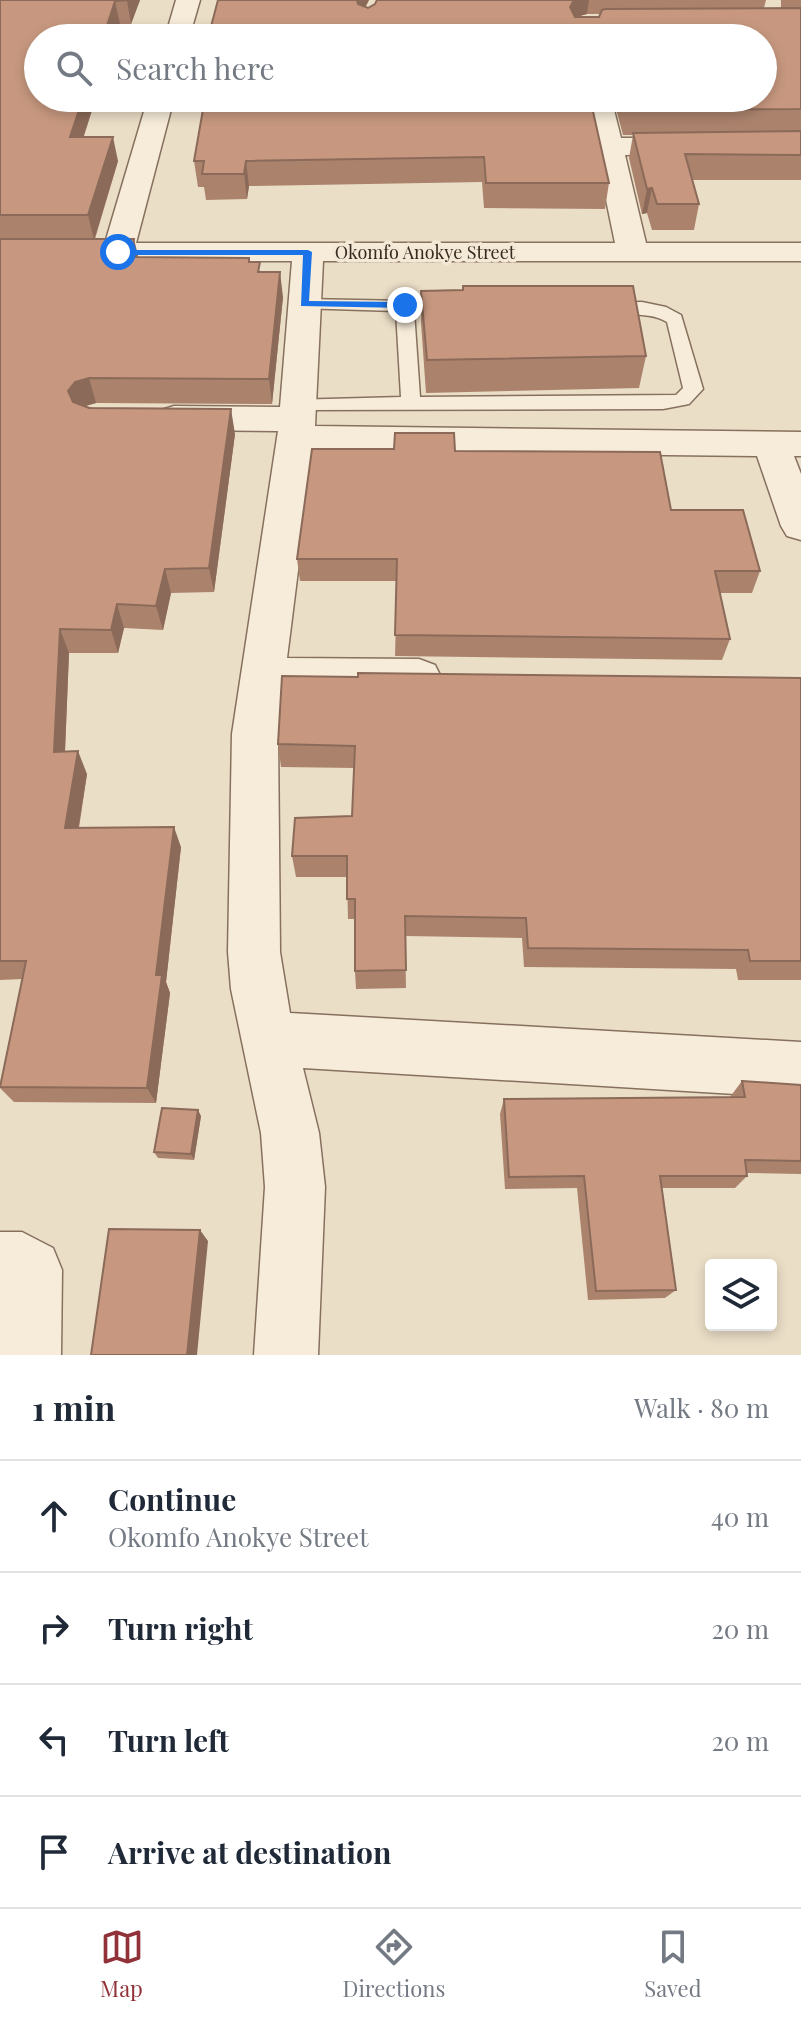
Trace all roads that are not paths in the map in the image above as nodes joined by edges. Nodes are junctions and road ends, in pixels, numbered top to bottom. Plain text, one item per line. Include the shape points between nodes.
1 (188, 0) edge
2 (181, 24) edge
3 (157, 112) edge
4 (601, 112) edge
5 (801, 145) edge
6 (609, 147) junction
7 (0, 252) edge
8 (118, 252) junction
9 (308, 252) junction
10 (801, 252) edge
11 (633, 253) junction
12 (304, 304) junction
13 (405, 305) junction
14 (466, 306) edge
15 (588, 307) edge
16 (411, 403) junction
17 (142, 418) edge
18 (297, 420) junction
19 (786, 444) edge
20 (801, 526) edge
21 (263, 675) junction
22 (453, 677) edge
23 (269, 1039) junction
24 (801, 1070) edge
25 (0, 1263) edge
26 (29, 1355) edge
27 (286, 1355) edge

1 - 2 street
3 - 8 street
4 - 6 street
5 - 6 street
6 - 11 street
7 - 8 street, Okomfo Anokye Street
8 - 9 street, Okomfo Anokye Street
9 - 11 street, Okomfo Anokye Street
9 - 12 street
10 - 11 street, Okomfo Anokye Street
12 - 13 lane
12 - 18 street
13 - 14 lane
13 - 16 lane
15 - 16 lane via 649,308 675,319 693,389 682,400 663,403
16 - 18 lane
17 - 18 street
18 - 19 street
18 - 21 street
19 - 20 street
21 - 22 street
21 - 23 street via 255,734 254,952
23 - 24 street
23 - 27 street via 290,1133 295,1187
25 - 26 street via 22,1263 31,1270

